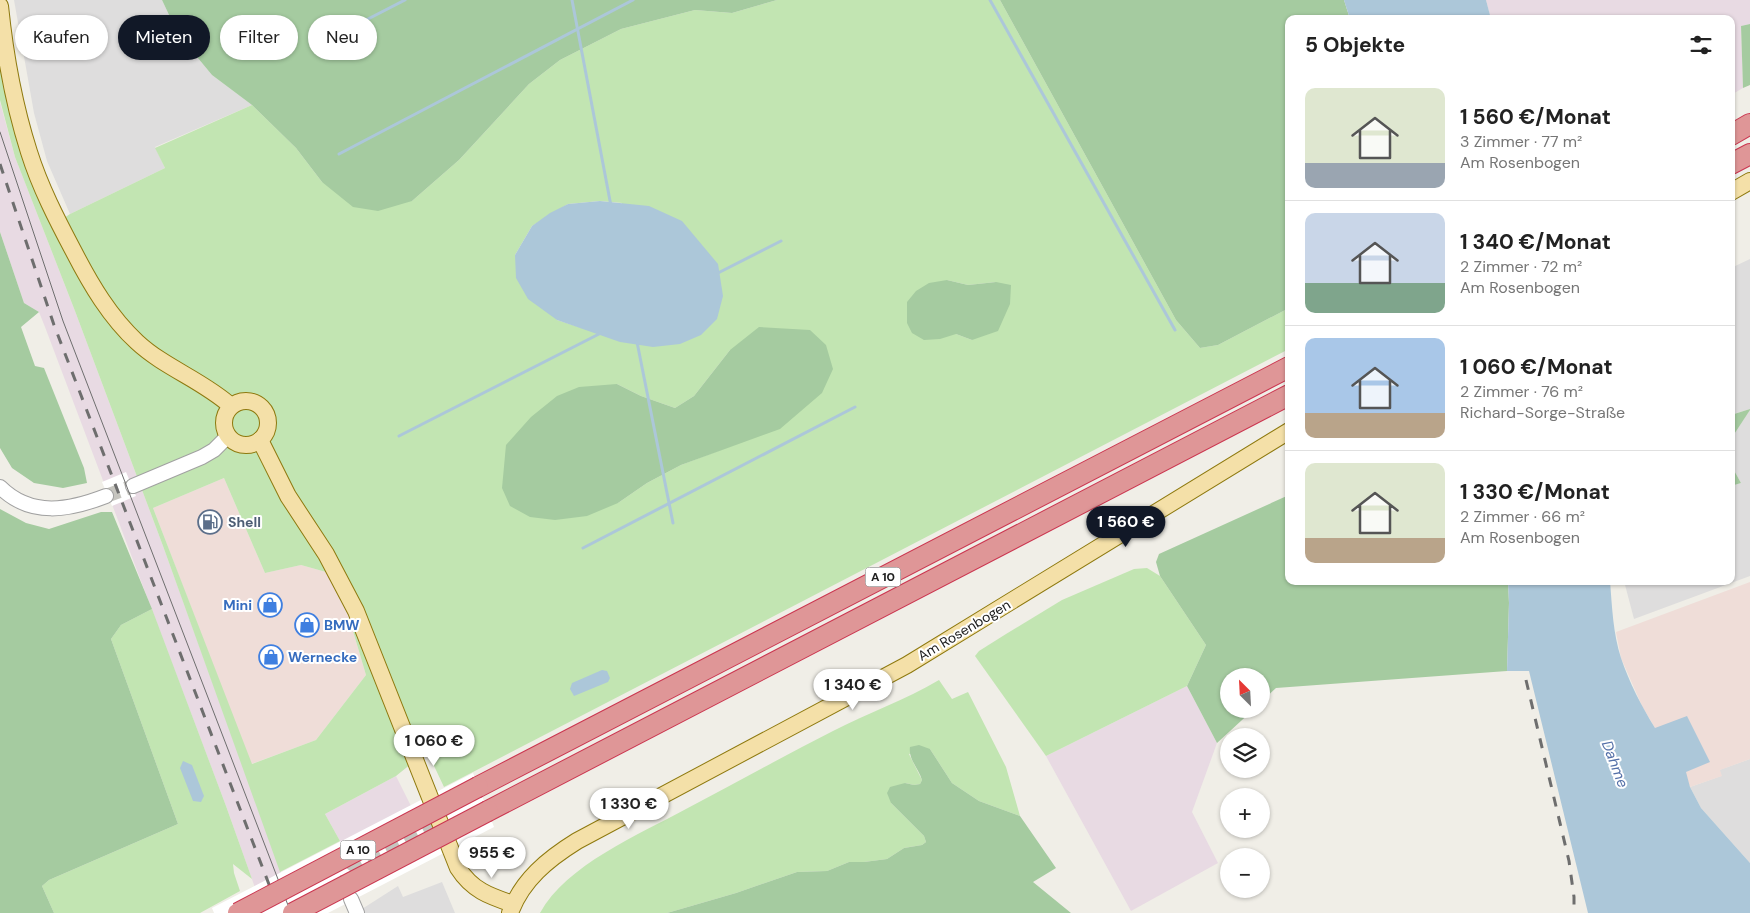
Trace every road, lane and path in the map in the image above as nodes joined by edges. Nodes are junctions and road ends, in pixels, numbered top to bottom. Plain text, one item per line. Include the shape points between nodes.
1 (0, 6) edge
2 (1750, 124) edge
3 (1735, 132) edge
4 (1750, 154) edge
5 (1735, 162) edge
6 (1750, 182) edge
7 (1735, 190) edge
8 (1285, 369) edge
9 (1285, 397) edge
10 (231, 406) junction
11 (1285, 433) edge
12 (228, 436) junction
13 (260, 440) junction
14 (133, 486) tunnel mouth
15 (0, 488) edge
16 (106, 496) tunnel mouth
17 (351, 899) tunnel mouth
18 (512, 909) edge
19 (238, 913) edge
20 (293, 913) edge
21 (357, 913) edge

1 - 10 main road via 14,96 29,152 51,207 89,281 138,343 203,384
2 - 3 highway
4 - 5 highway
6 - 7 main road
8 - 19 highway, A 10, bridge
9 - 20 highway, A 10, bridge
10 - 12 main road via 224,417
10 - 13 main road via 249,401 264,411 268,423
11 - 18 main road, Am Rosenbogen via 907,665 577,841 534,874
12 - 13 main road via 247,445
12 - 14 street via 202,457
13 - 18 main road via 288,496 326,554 356,611 458,868 479,890
15 - 16 street via 20,502 37,508 68,508
17 - 21 street

